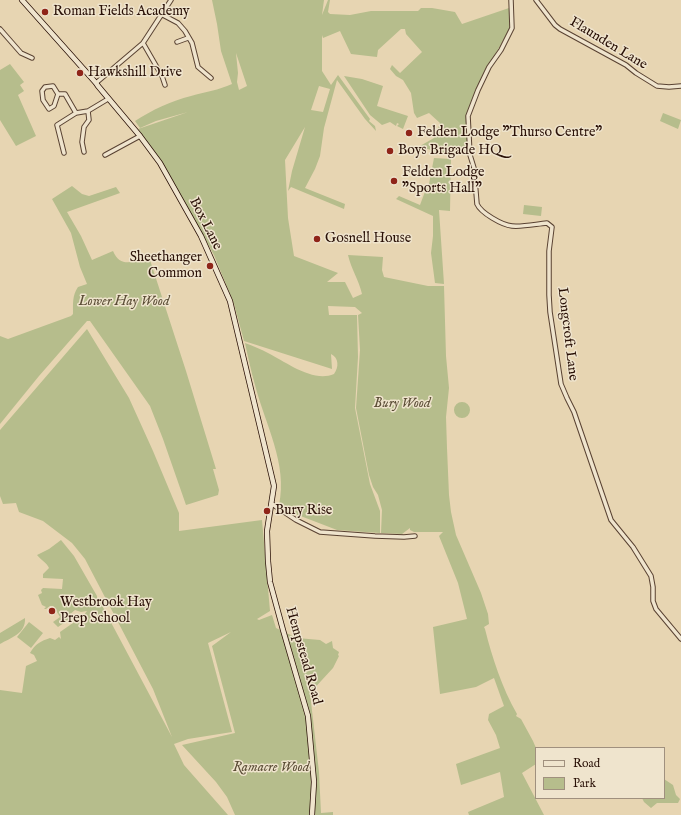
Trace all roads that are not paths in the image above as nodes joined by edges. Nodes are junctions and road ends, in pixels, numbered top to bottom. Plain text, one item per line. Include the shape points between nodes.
1 (22, 0) edge
2 (171, 0) edge
3 (511, 0) edge
4 (536, 0) edge
5 (162, 14) junction
6 (0, 29) edge
7 (188, 38) junction
8 (177, 42) dead end
9 (143, 43) junction
10 (32, 58) dead end
11 (211, 78) dead end
12 (96, 83) junction
13 (165, 85) dead end
14 (681, 86) edge
15 (58, 94) junction
16 (108, 99) junction
17 (88, 111) junction
18 (76, 113) junction
19 (140, 136) junction
20 (84, 152) dead end
21 (64, 153) dead end
22 (105, 155) dead end
23 (272, 504) junction
24 (415, 536) dead end
25 (681, 639) edge
26 (312, 815) edge

1 - 12 main road, Box Lane
2 - 5 street
3 - 25 street, Longcroft Lane via 512,28 489,67 468,116 477,204 484,213 511,226 547,223 552,227 549,295 561,384 574,412 611,520 633,547 651,576 656,608
4 - 14 street, Flaunden Lane via 560,29 626,65 657,86
5 - 7 street via 178,23
5 - 9 street
6 - 10 street via 21,53
7 - 8 street
7 - 11 street via 192,43 198,67
9 - 12 street
9 - 13 street
12 - 16 main road, Box Lane
15 - 15 street via 53,86 45,87 42,91 43,100 49,109 54,106
15 - 18 street via 65,94
16 - 17 street
16 - 19 main road, Box Lane
17 - 18 street
17 - 20 street via 89,120 84,127 82,142
18 - 21 street via 57,125
19 - 22 street
19 - 23 main road, Box Lane via 173,184 201,236 230,301 274,486
23 - 24 street via 320,532
23 - 26 main road, Hempstead Road via 268,531 270,575 282,630 308,716 314,782

